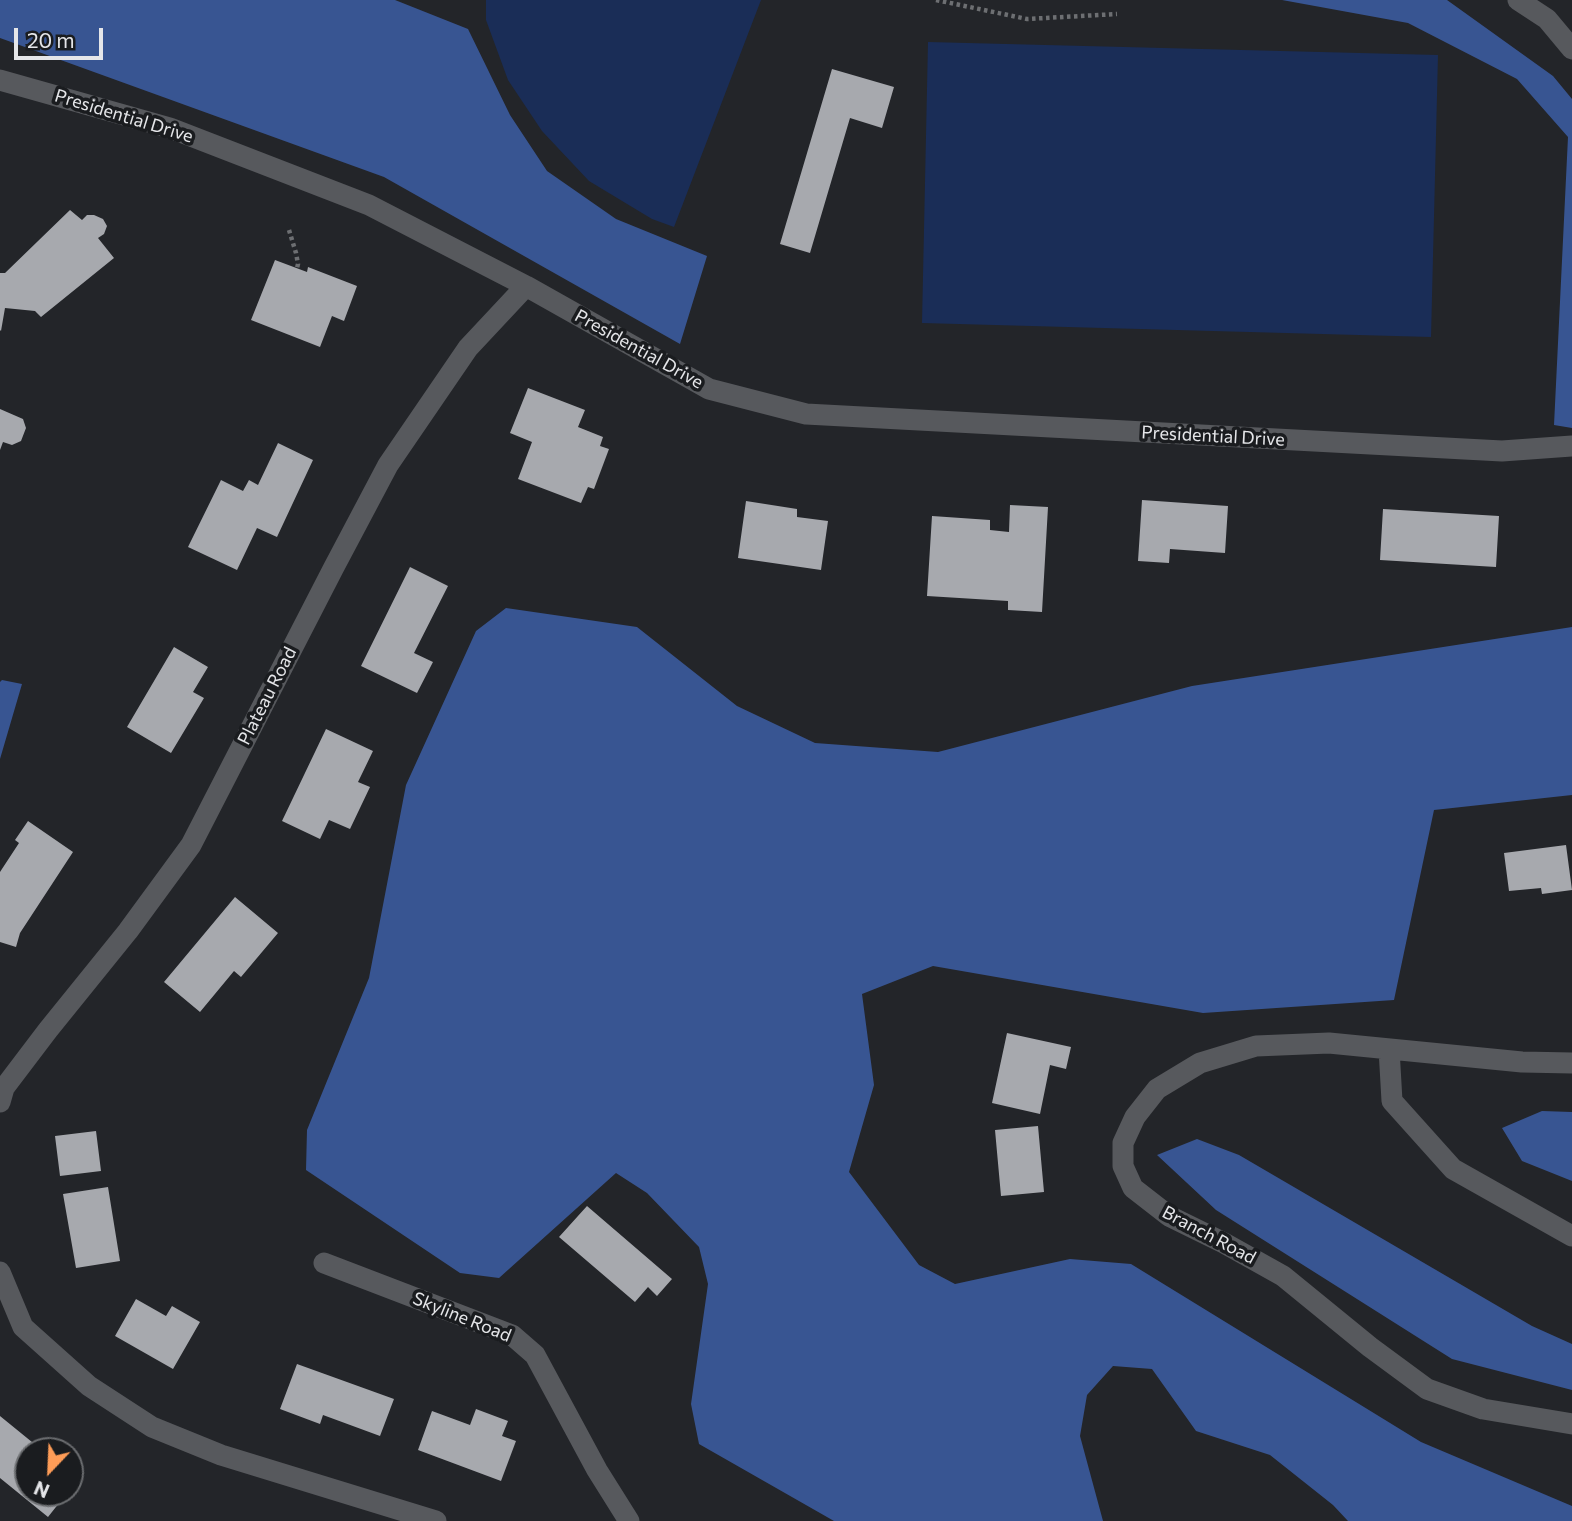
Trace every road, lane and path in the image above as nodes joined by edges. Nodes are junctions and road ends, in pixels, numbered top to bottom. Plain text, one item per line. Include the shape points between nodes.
1 (936, 0) edge
2 (1518, 0) edge
3 (1116, 14) dead end
4 (1572, 50) edge
5 (0, 80) edge
6 (289, 230) dead end
7 (297, 268) dead end
8 (526, 286) junction
9 (1572, 446) edge
10 (1389, 1049) junction
11 (1572, 1063) edge
12 (0, 1101) edge
13 (1572, 1236) edge
14 (324, 1263) dead end
15 (0, 1272) edge
16 (1572, 1424) edge
17 (436, 1521) edge
18 (629, 1521) edge

1 - 3 path via 1027,19
2 - 4 street via 1548,19
5 - 8 street, Presidential Drive via 170,128 347,196
6 - 7 path
8 - 9 street, Presidential Drive via 709,389 806,414 1502,451
8 - 12 street, Plateau Road via 468,348 388,465 191,845 4,1088
10 - 11 street, Branch Road
10 - 13 street via 1392,1101 1453,1170
10 - 16 street, Branch Road via 1329,1043 1256,1046 1200,1063 1157,1089 1135,1117 1123,1143 1123,1166 1133,1188 1169,1216 1283,1276 1427,1389 1483,1409
14 - 18 street, Skyline Road via 512,1335 535,1355
15 - 17 street via 23,1327 89,1386 152,1427 221,1455

